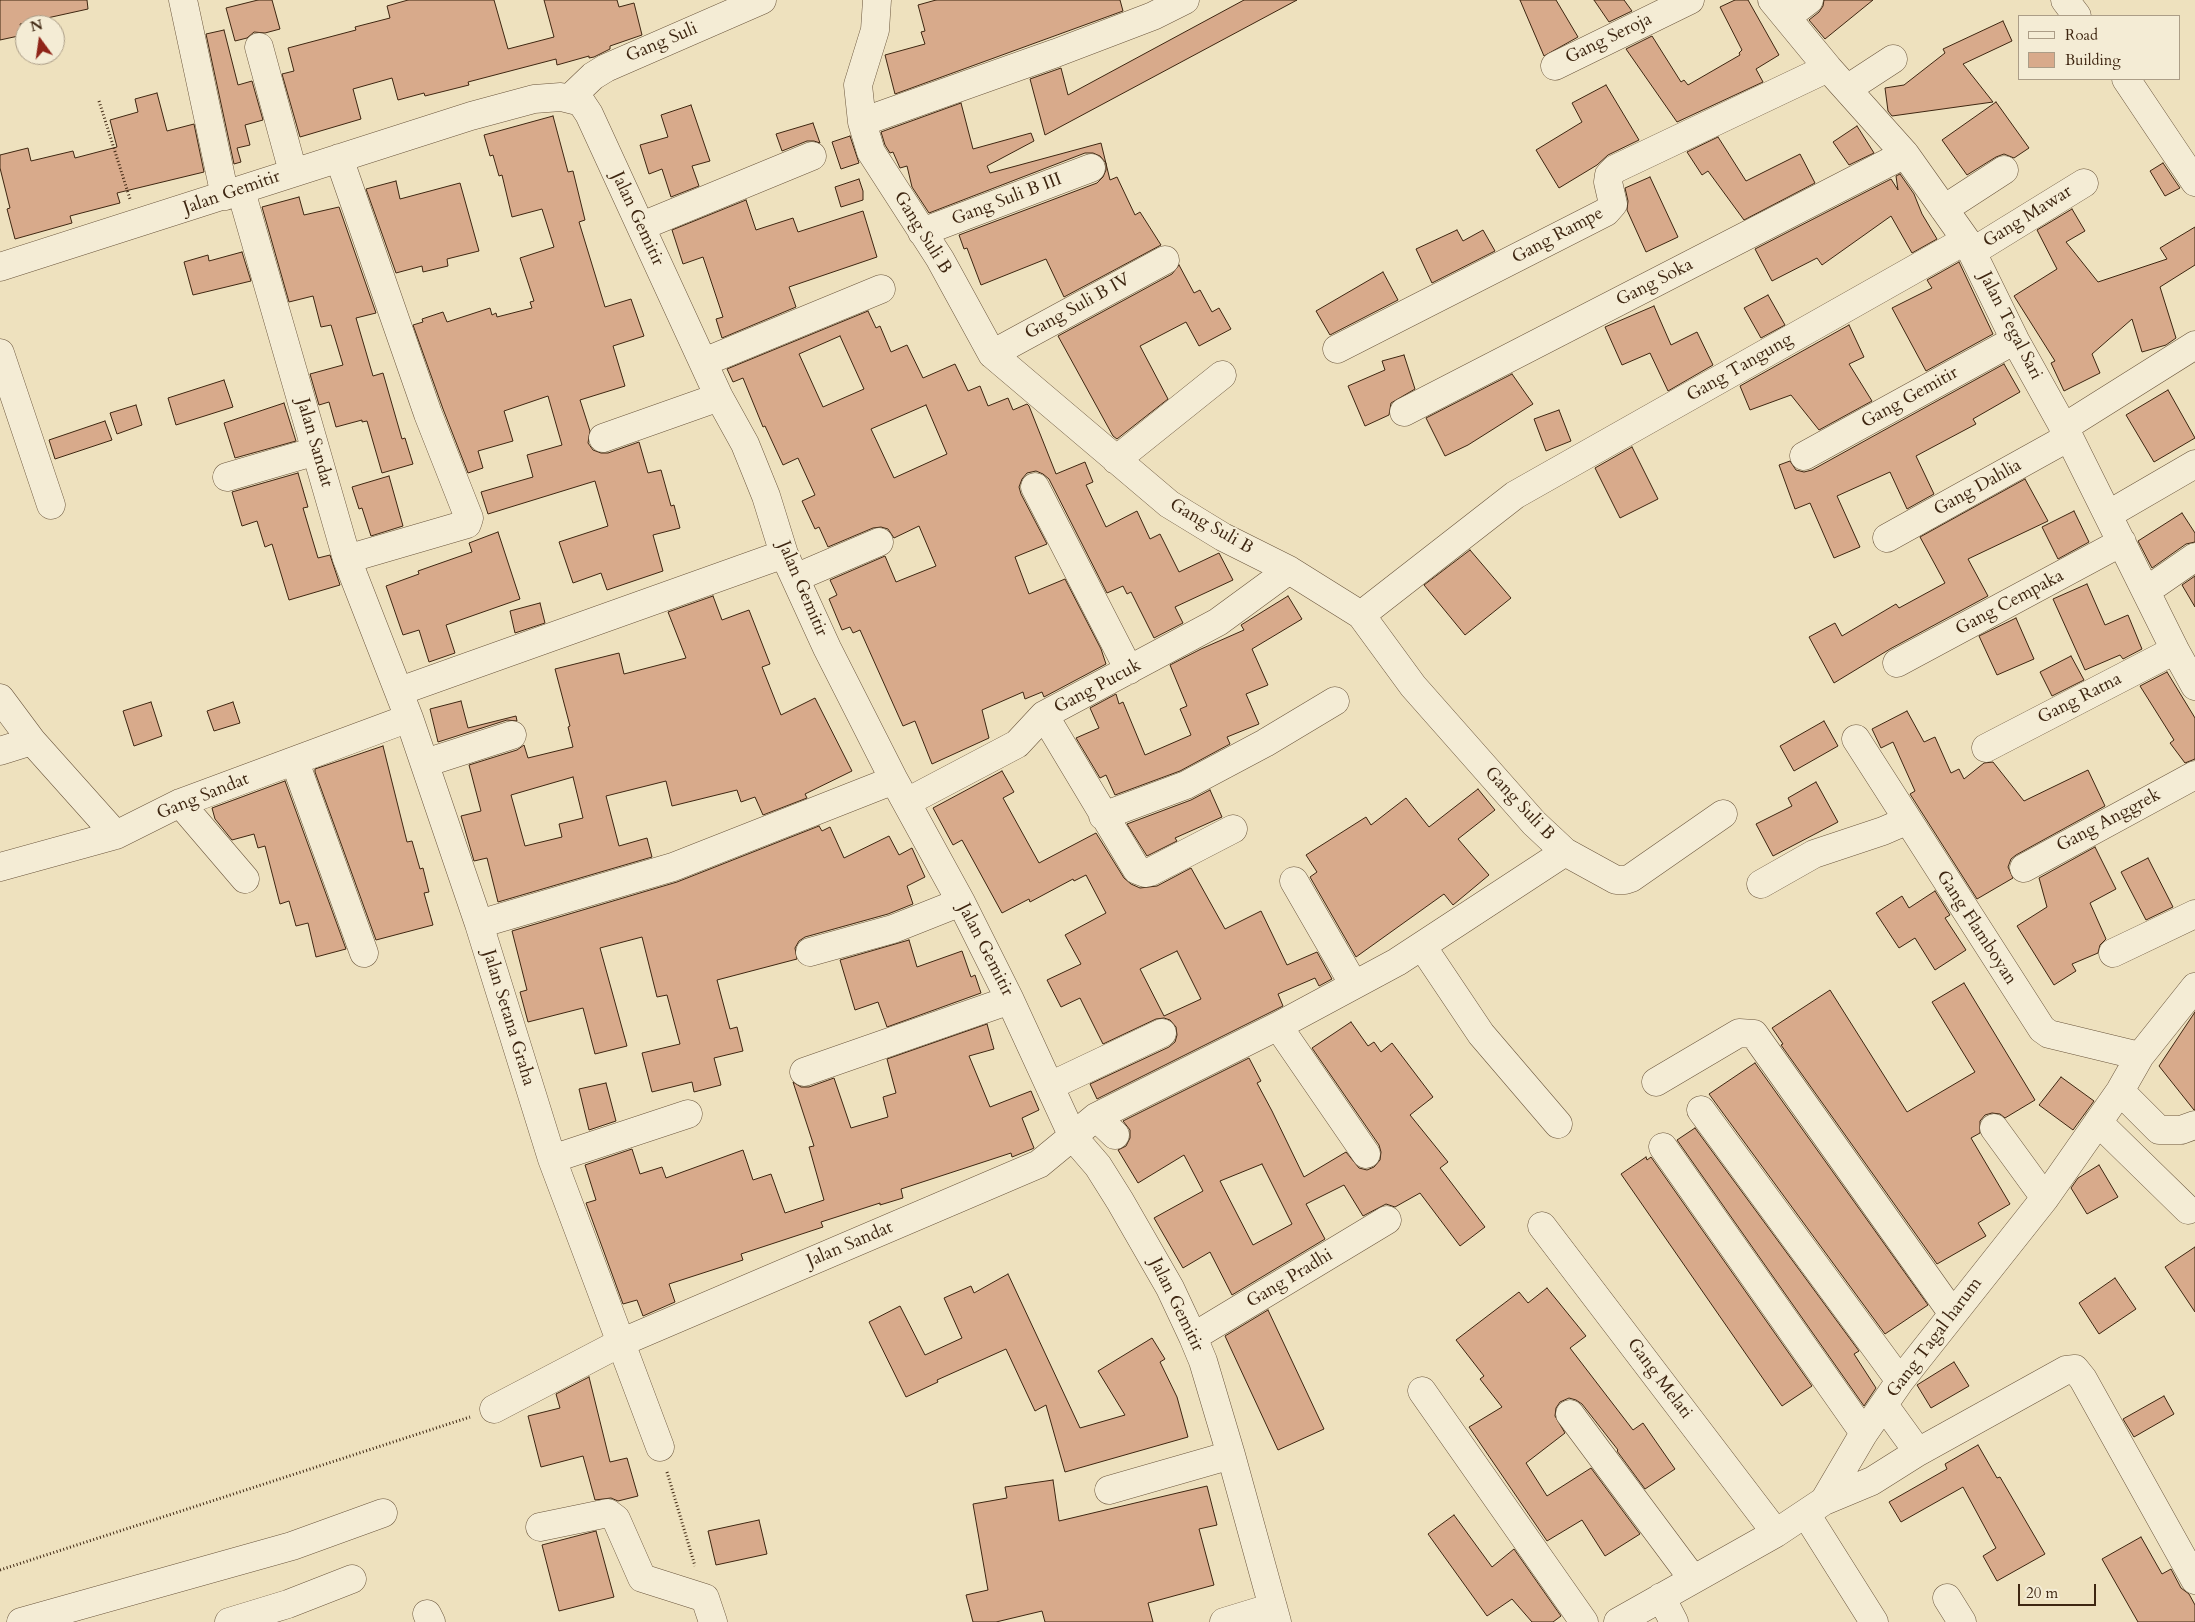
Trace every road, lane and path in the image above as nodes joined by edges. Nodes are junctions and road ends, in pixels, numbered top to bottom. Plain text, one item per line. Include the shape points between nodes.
1 (183, 0) edge
2 (762, 0) edge
3 (877, 0) edge
4 (1186, 0) edge
5 (1690, 0) edge
6 (1809, 0) edge
7 (2064, 0) edge
8 (1779, 8) edge
9 (2076, 15) edge
10 (259, 47) dead end
11 (1893, 59) dead end
12 (1555, 66) dead end
13 (1828, 68) junction
14 (2127, 80) edge
15 (1847, 89) junction
16 (570, 98) junction
17 (99, 101) dead end
18 (862, 122) junction
19 (1905, 154) junction
20 (812, 156) dead end
21 (339, 158) junction
22 (1091, 168) dead end
23 (2004, 170) dead end
24 (293, 172) junction
25 (2084, 182) dead end
26 (2195, 182) edge
27 (233, 194) junction
28 (1944, 209) junction
29 (137, 224) junction
30 (642, 226) junction
31 (922, 232) junction
32 (1969, 246) junction
33 (1165, 260) dead end
34 (0, 267) edge
35 (881, 290) dead end
36 (2015, 340) junction
37 (2195, 345) edge
38 (1338, 349) dead end
39 (0, 353) edge
40 (992, 354) junction
41 (704, 362) junction
42 (1222, 375) dead end
43 (719, 397) junction
44 (1404, 412) dead end
45 (2066, 432) junction
46 (603, 438) dead end
47 (316, 451) junction
48 (1804, 456) dead end
49 (1116, 460) junction
50 (2195, 464) edge
51 (227, 477) dead end
52 (1035, 487) dead end
53 (51, 505) dead end
54 (2109, 514) junction
55 (1887, 538) dead end
56 (879, 542) dead end
57 (2122, 542) junction
58 (2195, 557) edge
59 (347, 559) junction
60 (789, 566) junction
61 (1289, 570) junction
62 (2146, 591) junction
63 (1361, 615) junction
64 (2175, 650) junction
65 (1897, 663) dead end
66 (1129, 670) junction
67 (2194, 681) edge
68 (400, 691) junction
69 (0, 698) edge
70 (1335, 701) dead end
71 (1044, 715) junction
72 (409, 718) junction
73 (512, 735) dead end
74 (1856, 740) dead end
75 (32, 741) junction
76 (1986, 748) dead end
77 (0, 750) edge
78 (295, 762) junction
79 (424, 763) junction
80 (2195, 775) edge
81 (900, 791) junction
82 (180, 804) junction
83 (1723, 814) dead end
84 (1103, 816) junction
85 (1906, 820) junction
86 (1233, 829) dead end
87 (116, 835) junction
88 (1565, 852) junction
89 (0, 867) edge
90 (2024, 868) dead end
91 (245, 879) dead end
92 (1294, 881) dead end
93 (1761, 884) dead end
94 (961, 902) junction
95 (2195, 914) edge
96 (479, 924) junction
97 (1422, 946) junction
98 (364, 952) dead end
99 (810, 952) dead end
100 (2112, 953) dead end
101 (1354, 985) junction
102 (2195, 987) edge
103 (1010, 1000) junction
104 (1278, 1026) junction
105 (1162, 1033) dead end
106 (2140, 1056) junction
107 (804, 1072) dead end
108 (1656, 1082) dead end
109 (1050, 1086) junction
110 (2120, 1091) junction
111 (1701, 1110) dead end
112 (688, 1114) dead end
113 (2098, 1122) junction
114 (1558, 1124) dead end
115 (2195, 1125) edge
116 (1994, 1128) dead end
117 (1073, 1137) junction
118 (1663, 1147) dead end
119 (1366, 1154) dead end
120 (552, 1159) junction
121 (2044, 1198) junction
122 (2188, 1210) dead end
123 (1387, 1220) dead end
124 (1542, 1226) dead end
125 (1953, 1314) junction
126 (1193, 1337) junction
127 (620, 1343) junction
128 (1900, 1381) junction
129 (1422, 1391) dead end
130 (1884, 1405) junction
131 (494, 1409) joint
132 (1570, 1414) dead end
133 (1864, 1433) junction
134 (660, 1447) joint
135 (1918, 1452) junction
136 (1231, 1455) junction
137 (1109, 1490) dead end
138 (1815, 1507) junction
139 (383, 1512) dead end
140 (540, 1527) dead end
141 (1776, 1533) junction
142 (0, 1570) edge
143 (352, 1579) dead end
144 (1693, 1579) junction
145 (2195, 1580) edge
146 (1661, 1597) junction
147 (1947, 1598) dead end
148 (1275, 1614) edge
149 (706, 1615) edge
150 (21, 1622) edge
151 (229, 1622) edge
152 (1224, 1622) edge
153 (1584, 1622) edge
154 (1618, 1622) edge
155 (1674, 1622) edge
156 (1874, 1622) edge
157 (1962, 1622) edge

1 - 27 street, Jalan Sandat
2 - 16 street, Gang Suli via 606,68
3 - 18 street, Gang Suli B via 875,30 858,85
4 - 18 street via 1056,53
5 - 12 street, Gang Seroja
6 - 8 street
7 - 9 street
8 - 13 street, Jalan Tegal Sari
10 - 24 street
11 - 15 street
13 - 15 street, Jalan Tegal Sari
13 - 38 street, Gang Rampe via 1615,170 1609,175 1608,182 1613,204 1606,212
14 - 26 street
15 - 19 street, Jalan Tegal Sari
16 - 21 street, Jalan Gemitir via 534,99
16 - 30 street, Jalan Gemitir via 581,102 589,114
17 - 29 path
18 - 31 street, Gang Suli B via 872,152
19 - 28 street, Jalan Tegal Sari
19 - 44 street, Gang Soka
20 - 30 street
21 - 24 street, Jalan Gemitir
21 - 59 street via 428,414 469,518 467,524
22 - 31 street, Gang Suli B III
23 - 28 street
24 - 27 street, Jalan Gemitir
25 - 32 street, Gang Mawar
27 - 29 street, Jalan Gemitir
27 - 47 street, Jalan Sandat
28 - 32 street, Jalan Tegal Sari
29 - 34 street, Jalan Gemitir
30 - 41 street, Jalan Gemitir
31 - 40 street, Gang Suli B
32 - 36 street, Jalan Tegal Sari
32 - 63 street, Gang Tangung via 1515,495
33 - 40 street, Gang Suli B IV
35 - 41 street
36 - 45 street, Jalan Tegal Sari
36 - 48 street, Gang Gemitir
37 - 45 street, Gang Dahlia
39 - 53 street
40 - 49 street, Gang Suli B
41 - 43 street, Jalan Gemitir
42 - 49 street
43 - 46 street
43 - 60 street, Jalan Gemitir via 752,461
45 - 54 street, Jalan Tegal Sari
45 - 55 street, Gang Dahlia
47 - 51 street
47 - 59 street, Jalan Sandat
49 - 61 street, Gang Suli B via 1169,504 1223,537
50 - 54 street
52 - 66 street
54 - 57 street, Jalan Tegal Sari
56 - 60 street
57 - 62 street, Jalan Tegal Sari
57 - 65 street, Gang Cempaka
58 - 62 street
59 - 68 street, Jalan Sandat
60 - 68 street
60 - 81 street, Jalan Gemitir
61 - 63 street, Gang Suli B
61 - 66 street, Gang Pucuk via 1218,622
62 - 64 street, Jalan Tegal Sari
63 - 88 street, Gang Suli B via 1413,686 1534,823
64 - 67 street, Jalan Tegal Sari
64 - 76 street, Gang Ratna
66 - 71 street, Gang Pucuk
68 - 72 street, Jalan Setana Graha
69 - 75 street
70 - 84 street via 1186,785
71 - 81 street, Gang Pucuk via 1017,744
71 - 84 street
72 - 78 street, Gang Sandat
72 - 79 street, Jalan Setana Graha
73 - 79 street
74 - 85 street, Gang Flamboyan
75 - 77 street
75 - 87 street
78 - 82 street, Gang Sandat
78 - 98 street
79 - 96 street, Jalan Setana Graha
80 - 90 street, Gang Anggrek
81 - 94 street, Jalan Gemitir
81 - 96 street, Gang Pucuk via 673,867
82 - 87 street, Gang Sandat
82 - 91 street
83 - 88 street, Gang Suli B via 1625,880 1616,880
84 - 86 street via 1137,870 1145,873
85 - 93 street via 1814,854
85 - 106 street, Gang Flamboyan via 2042,1029 2049,1034
87 - 89 street, Gang Sandat
88 - 97 street, Jalan Sandat
92 - 101 street
94 - 99 street via 893,929
94 - 103 street, Jalan Gemitir
95 - 100 street
96 - 120 street, Jalan Setana Graha
97 - 101 street, Jalan Sandat
97 - 114 street via 1482,1034
101 - 104 street, Jalan Sandat
102 - 106 street, Gang Tagal harum
103 - 107 street
103 - 109 street, Jalan Gemitir
104 - 117 street, Jalan Sandat via 1106,1126
104 - 119 street
105 - 109 street
106 - 110 street, Gang Tagal harum
108 - 125 street via 1740,1033 1754,1034
109 - 117 street, Jalan Gemitir
110 - 113 street, Gang Tagal harum
110 - 115 street via 2159,1130 2181,1130
111 - 128 street
112 - 120 street
113 - 121 street, Gang Tagal harum
113 - 122 street
116 - 121 street
117 - 126 street, Jalan Gemitir via 1098,1166 1120,1201 1170,1288
117 - 127 street, Jalan Sandat via 1039,1164
118 - 133 street
120 - 127 street, Jalan Setana Graha
121 - 125 street, Gang Tagal harum
123 - 126 street, Gang Pradhi
124 - 141 street, Gang Melati
125 - 128 street, Gang Tagal harum
126 - 136 street, Jalan Gemitir
127 - 131 street, Jalan Sandat
127 - 134 street, Jalan Setana Graha
128 - 130 street, Gang Tagal harum
129 - 153 street
130 - 133 street, Gang Tagal harum
130 - 135 street
131 - 142 path
132 - 144 street
133 - 138 street, Gang Tagal harum
134 - 149 path
135 - 138 street via 1872,1481
135 - 145 street via 2066,1370 2075,1369 2083,1378
136 - 137 street
136 - 148 street, Jalan Gemitir
138 - 141 street, Gang Tagal harum
138 - 156 street
139 - 150 street via 292,1546
140 - 149 street via 608,1513 616,1519 642,1578
141 - 144 street, Gang Tagal harum
143 - 151 street
144 - 146 street, Gang Tagal harum
146 - 154 street, Gang Tagal harum
146 - 155 street
147 - 157 street
148 - 152 street

